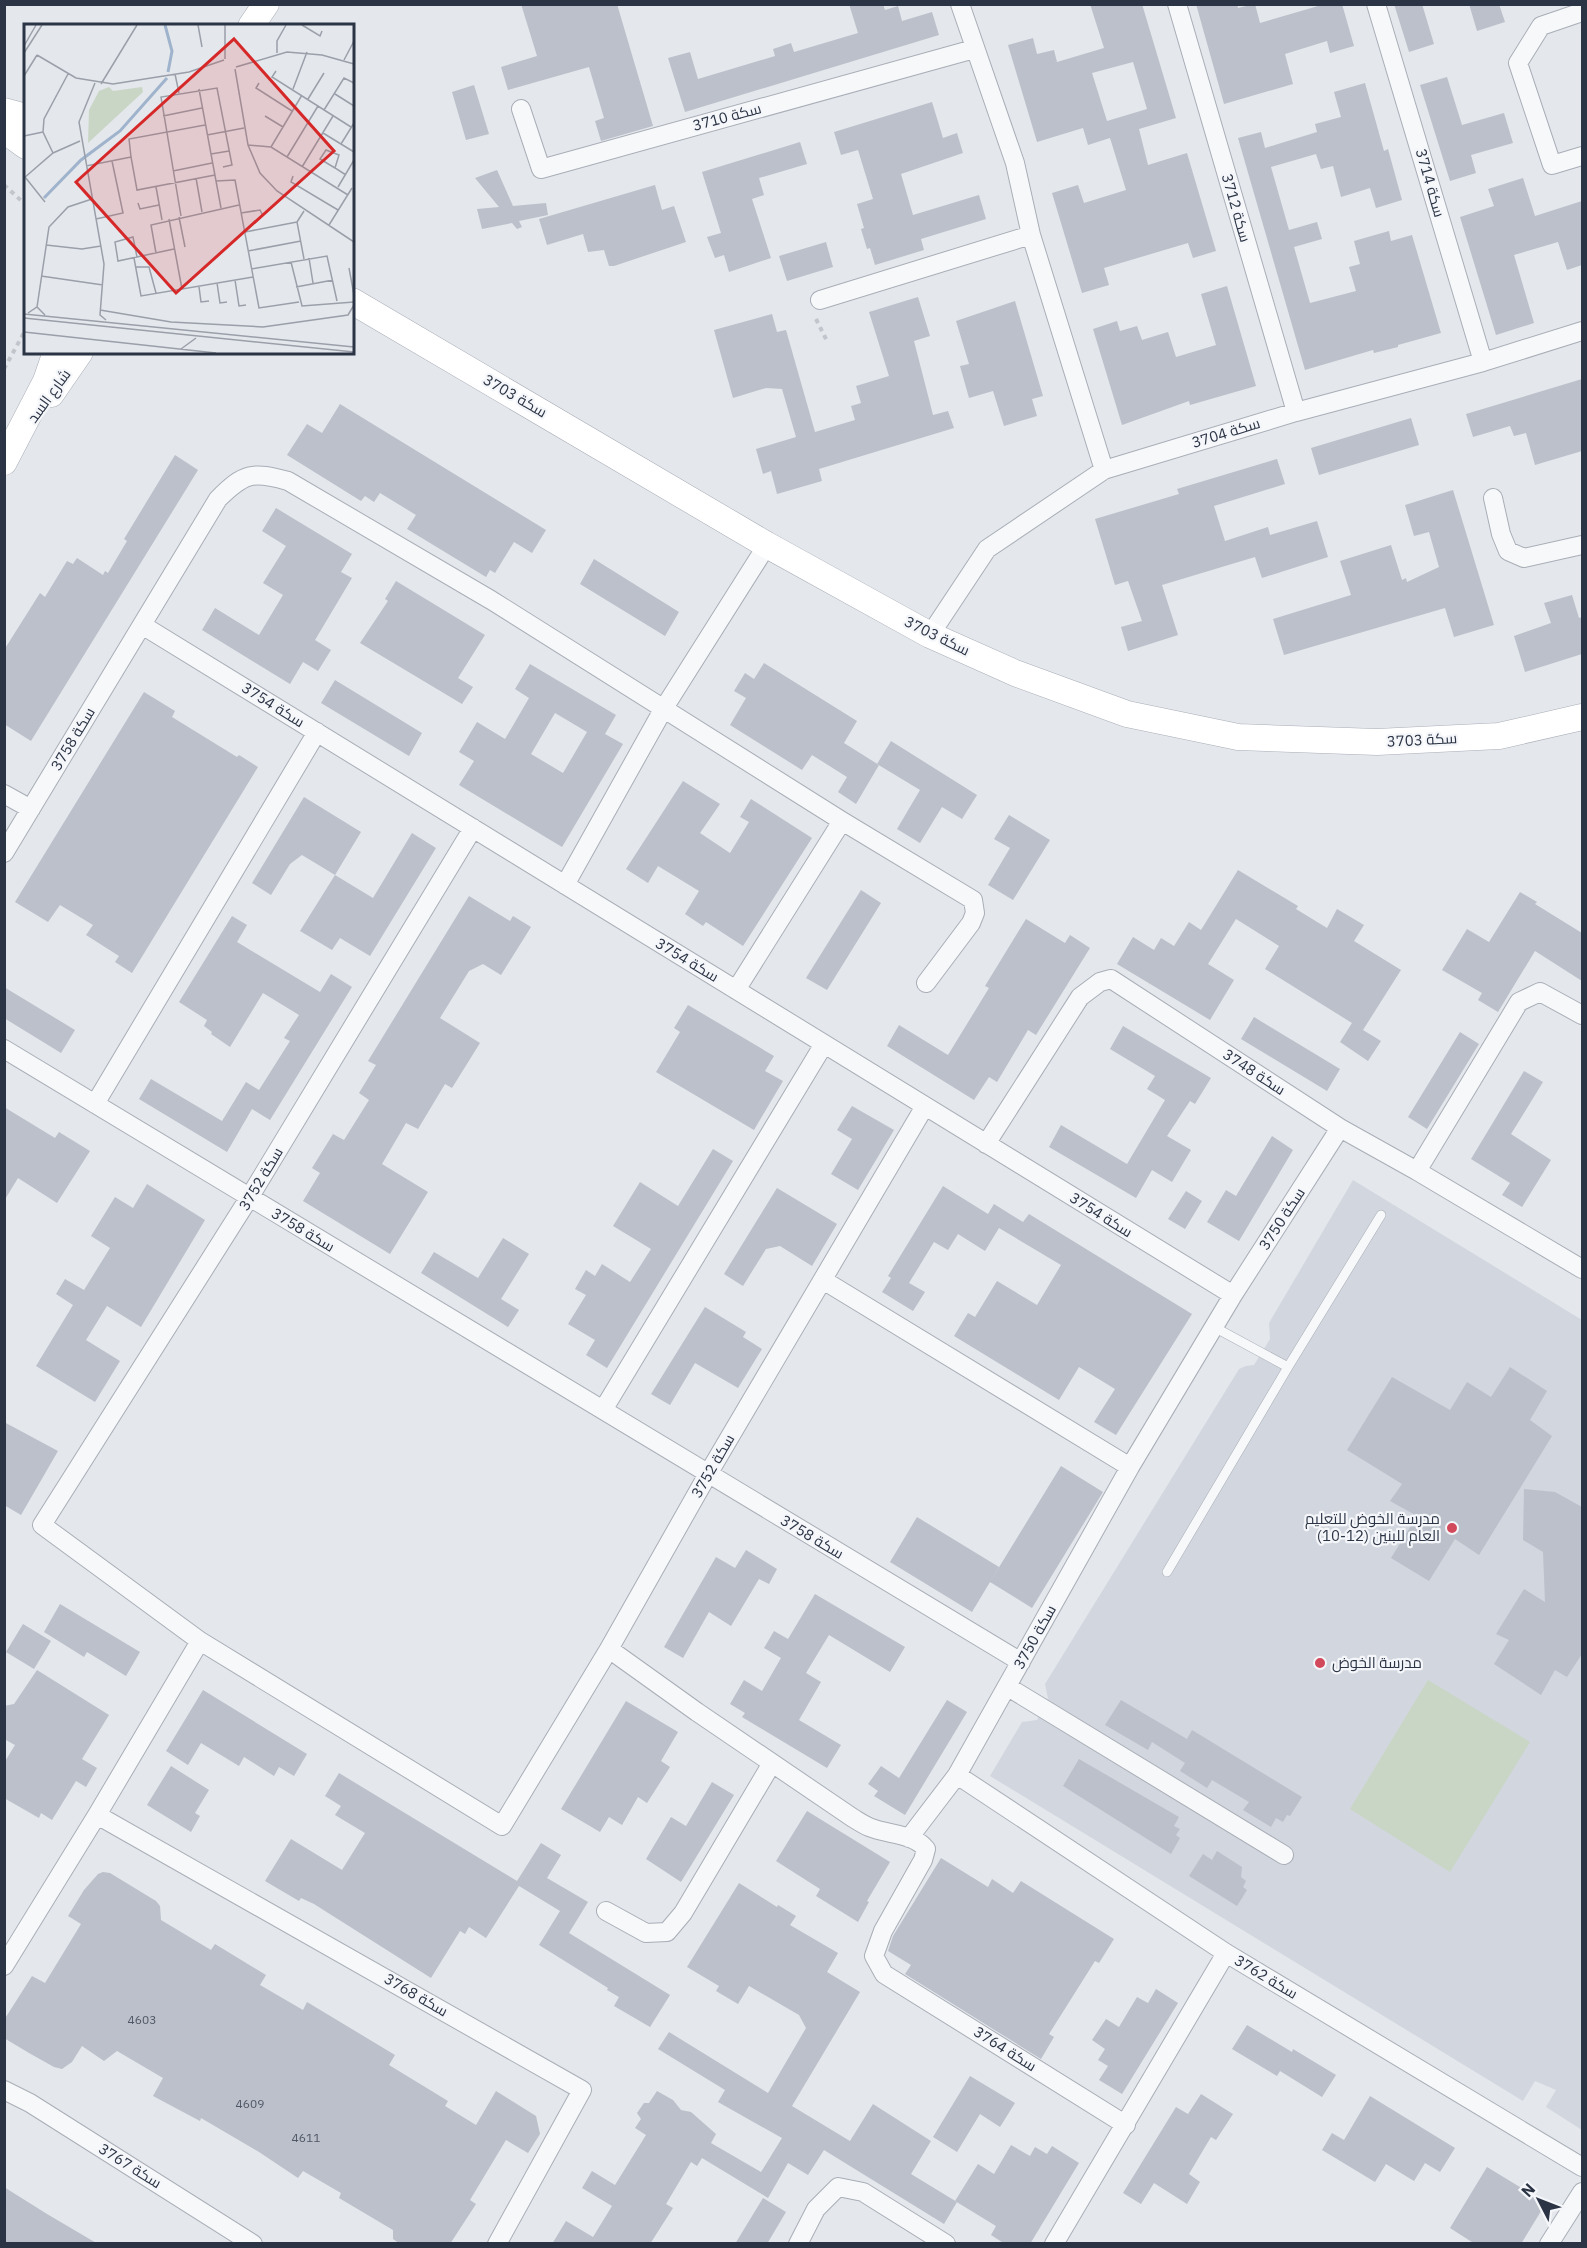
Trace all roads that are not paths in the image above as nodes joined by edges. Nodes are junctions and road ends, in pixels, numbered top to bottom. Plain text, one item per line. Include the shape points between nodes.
1 (266, 4) edge
2 (284, 4) edge
3 (960, 4) edge
4 (1177, 4) edge
5 (1376, 4) edge
6 (1582, 12) edge
7 (251, 24) edge
8 (274, 24) edge
9 (974, 49) junction
10 (521, 109) dead end
11 (4, 111) edge
12 (24, 116) edge
13 (4, 130) edge
14 (24, 145) edge
15 (1582, 156) edge
16 (1031, 235) junction
17 (820, 300) dead end
18 (354, 304) edge
19 (1582, 331) edge
20 (55, 354) edge
21 (80, 354) edge
22 (1483, 362) junction
23 (1296, 412) junction
24 (17, 440) junction
25 (4, 462) edge
26 (1104, 470) junction
27 (1492, 498) dead end
28 (767, 545) junction
29 (1582, 545) edge
30 (142, 625) junction
31 (930, 635) junction
32 (664, 708) junction
33 (1582, 717) edge
34 (317, 732) junction
35 (4, 794) edge
36 (31, 809) junction
37 (842, 821) junction
38 (473, 828) junction
39 (4, 853) edge
40 (565, 885) junction
41 (926, 983) dead end
42 (736, 990) junction
43 (1582, 1015) edge
44 (824, 1044) junction
45 (4, 1049) edge
46 (95, 1104) junction
47 (925, 1106) junction
48 (1340, 1128) junction
49 (986, 1144) junction
50 (1417, 1171) junction
51 (249, 1198) junction
52 (1381, 1215) dead end
53 (1582, 1269) edge
54 (823, 1280) junction
55 (1233, 1295) junction
56 (1214, 1327) junction
57 (1288, 1367) junction
58 (603, 1410) junction
59 (1130, 1467) junction
60 (708, 1474) junction
61 (1167, 1572) dead end
62 (200, 1641) junction
63 (609, 1649) junction
64 (1021, 1662) junction
65 (1008, 1687) junction
66 (772, 1763) junction
67 (957, 1775) junction
68 (97, 1815) junction
69 (909, 1838) junction
70 (1284, 1855) dead end
71 (606, 1911) dead end
72 (1226, 1953) junction
73 (4, 1966) edge
74 (4, 2090) edge
75 (1126, 2125) junction
76 (1582, 2167) edge
77 (1582, 2192) edge
78 (248, 2242) edge
79 (497, 2244) edge
80 (798, 2244) edge
81 (946, 2244) edge
82 (1054, 2244) edge
83 (1549, 2244) edge

1 - 7 street
2 - 8 street
3 - 9 street
4 - 23 street, سكة 3712
5 - 22 street, سكة 3714
6 - 15 street via 1541,26 1518,63 1552,165
9 - 10 street, سكة 3710 via 541,169
9 - 16 street via 1015,163
11 - 12 street
13 - 14 street
16 - 17 street
16 - 26 street
18 - 28 street, سكة 3703
19 - 22 street, سكة 3704
20 - 24 street, شارع السد
21 - 24 street, شارع السد
22 - 23 street, سكة 3704
23 - 26 street, سكة 3704
24 - 25 street, شارع السد
26 - 31 street, سكة 3704 via 987,549
27 - 29 street via 1508,551 1524,558
28 - 31 street, سكة 3703
28 - 32 street
30 - 32 street, سكة 3758 via 218,499 237,481 262,474 288,481 491,600
30 - 34 street, سكة 3754
30 - 36 street, سكة 3758
31 - 33 street, سكة 3703 via 1015,673 1127,714 1238,737 1377,742 1499,736
32 - 37 street, سكة 3758
32 - 40 street
34 - 38 street, سكة 3754
34 - 46 street
35 - 36 street
36 - 39 street, سكة 3758
37 - 41 street, سكة 3758 via 974,900 971,924
37 - 42 street
38 - 40 street, سكة 3754
38 - 51 street, سكة 3752
40 - 42 street, سكة 3754
42 - 44 street, سكة 3754
43 - 50 street via 1540,992 1519,1002
44 - 47 street, سكة 3754
44 - 58 street
45 - 46 street, سكة 3758
46 - 51 street, سكة 3758
47 - 49 street, سكة 3754
47 - 54 street, سكة 3752
48 - 49 street, سكة 3748 via 1111,979 1080,996
48 - 50 street, سكة 3748
48 - 55 street, سكة 3750
49 - 55 street, سكة 3754
50 - 53 street, سكة 3748
51 - 58 street, سكة 3758
51 - 62 street, سكة 3752 via 42,1525
52 - 57 lane
54 - 59 street
54 - 60 street, سكة 3752
55 - 56 street, سكة 3750
56 - 57 lane
56 - 59 street, سكة 3750
57 - 61 lane
58 - 60 street, سكة 3758
59 - 64 street, سكة 3750
60 - 63 street, سكة 3752
60 - 64 street, سكة 3758
62 - 63 street, سكة 3752 via 502,1827
62 - 68 street
63 - 66 street
64 - 65 street, سكة 3750
65 - 67 street, سكة 3750
65 - 70 street
66 - 69 street via 870,1827
66 - 71 street via 683,1913 667,1932 646,1933
67 - 69 street, سكة 3750
67 - 72 street, سكة 3762
68 - 73 street
68 - 79 street, سكة 3768 via 582,2090
69 - 75 street, سكة 3764 via 927,1849 883,1931 874,1956 884,1974
72 - 75 street
72 - 76 street, سكة 3762
74 - 78 street, سكة 3767
75 - 82 street
77 - 83 street
80 - 81 street via 816,2209 838,2187 864,2192

